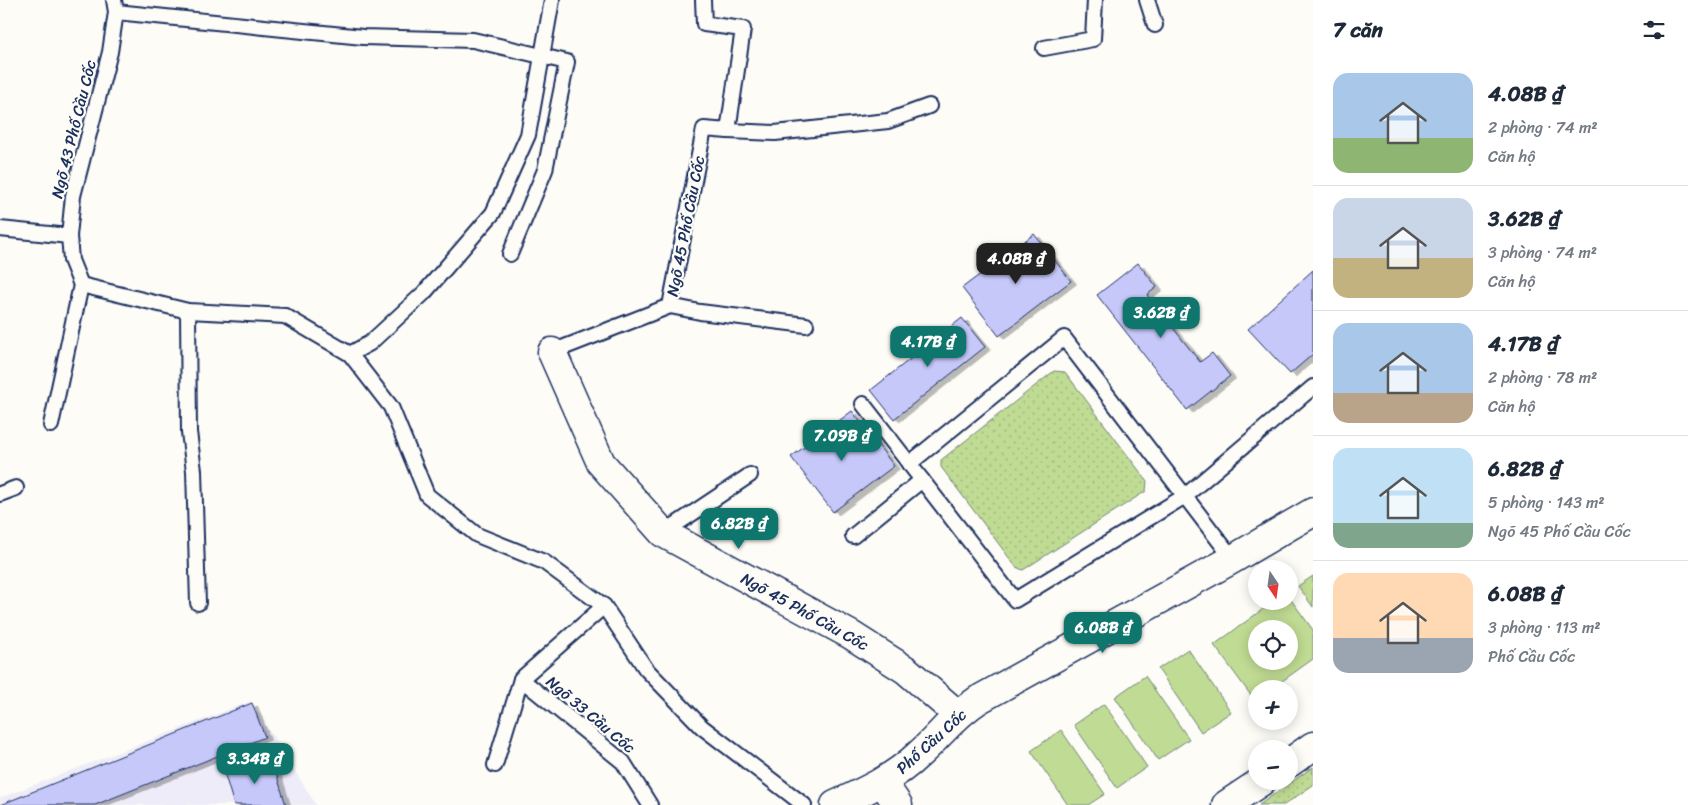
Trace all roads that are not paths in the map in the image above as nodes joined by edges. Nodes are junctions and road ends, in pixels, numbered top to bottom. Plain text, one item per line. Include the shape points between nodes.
1 (552, 0) edge
2 (703, 0) edge
3 (1095, 0) edge
4 (1147, 0) edge
5 (115, 6) edge
6 (1155, 25) dead end
7 (1044, 48) dead end
8 (544, 55) junction
9 (929, 106) dead end
10 (728, 131) junction
11 (0, 229) edge
12 (69, 236) junction
13 (510, 254) dead end
14 (81, 285) junction
15 (670, 306) junction
16 (188, 311) junction
17 (806, 325) dead end
18 (552, 352) joint
19 (350, 354) junction
20 (1313, 387) edge
21 (863, 404) dead end
22 (51, 425) dead end
23 (909, 464) junction
24 (750, 475) dead end
25 (922, 480) junction
26 (16, 488) dead end
27 (0, 494) edge
28 (1185, 496) junction
29 (1313, 512) edge
30 (663, 533) junction
31 (853, 536) dead end
32 (1233, 559) junction
33 (198, 603) dead end
34 (604, 606) junction
35 (521, 678) junction
36 (957, 714) junction
37 (1313, 746) edge
38 (1298, 757) edge
39 (494, 765) dead end
40 (883, 783) junction
41 (1248, 790) edge
42 (650, 805) edge
43 (804, 805) edge
44 (835, 805) edge
45 (898, 805) edge
46 (1226, 805) edge

1 - 8 lane
2 - 10 lane via 704,24 743,29
3 - 7 lane via 1093,39
4 - 6 lane
5 - 8 lane via 363,37 473,40
5 - 12 lane, Ngõ 43 Phố Cầu Cốc via 110,52 73,196
8 - 13 lane via 567,62 545,170
8 - 19 lane via 528,135 493,213 424,293 370,343
9 - 10 lane via 888,121 775,133
10 - 15 lane, Ngõ 45 Phố Cầu Cốc via 704,129
11 - 12 lane
12 - 14 lane, Ngõ 43 Phố Cầu Cốc via 72,260
14 - 16 lane
14 - 22 lane
15 - 17 lane
15 - 18 lane, Ngõ 45 Phố Cầu Cốc
16 - 19 lane via 285,316
16 - 33 lane via 188,432 194,470
18 - 30 street, Ngõ 45 Phố Cầu Cốc via 601,463
19 - 34 lane via 391,406 427,495 477,535 544,562
20 - 28 lane
21 - 23 lane
23 - 25 lane
23 - 28 lane via 1064,338
24 - 30 lane
25 - 28 lane via 1015,600
25 - 31 lane
26 - 27 lane
28 - 32 lane
29 - 32 street, Phố Cầu Cốc
30 - 36 street, Ngõ 45 Phố Cầu Cốc via 852,635 906,670
32 - 36 street, Phố Cầu Cốc via 1044,662
34 - 35 lane
34 - 43 lane via 646,669 702,727
35 - 39 lane
35 - 42 lane, Ngõ 33 Cầu Cốc via 623,762
36 - 40 street, Phố Cầu Cốc via 918,755
37 - 38 street
40 - 44 street, Phố Cầu Cốc
40 - 45 street
41 - 46 street

